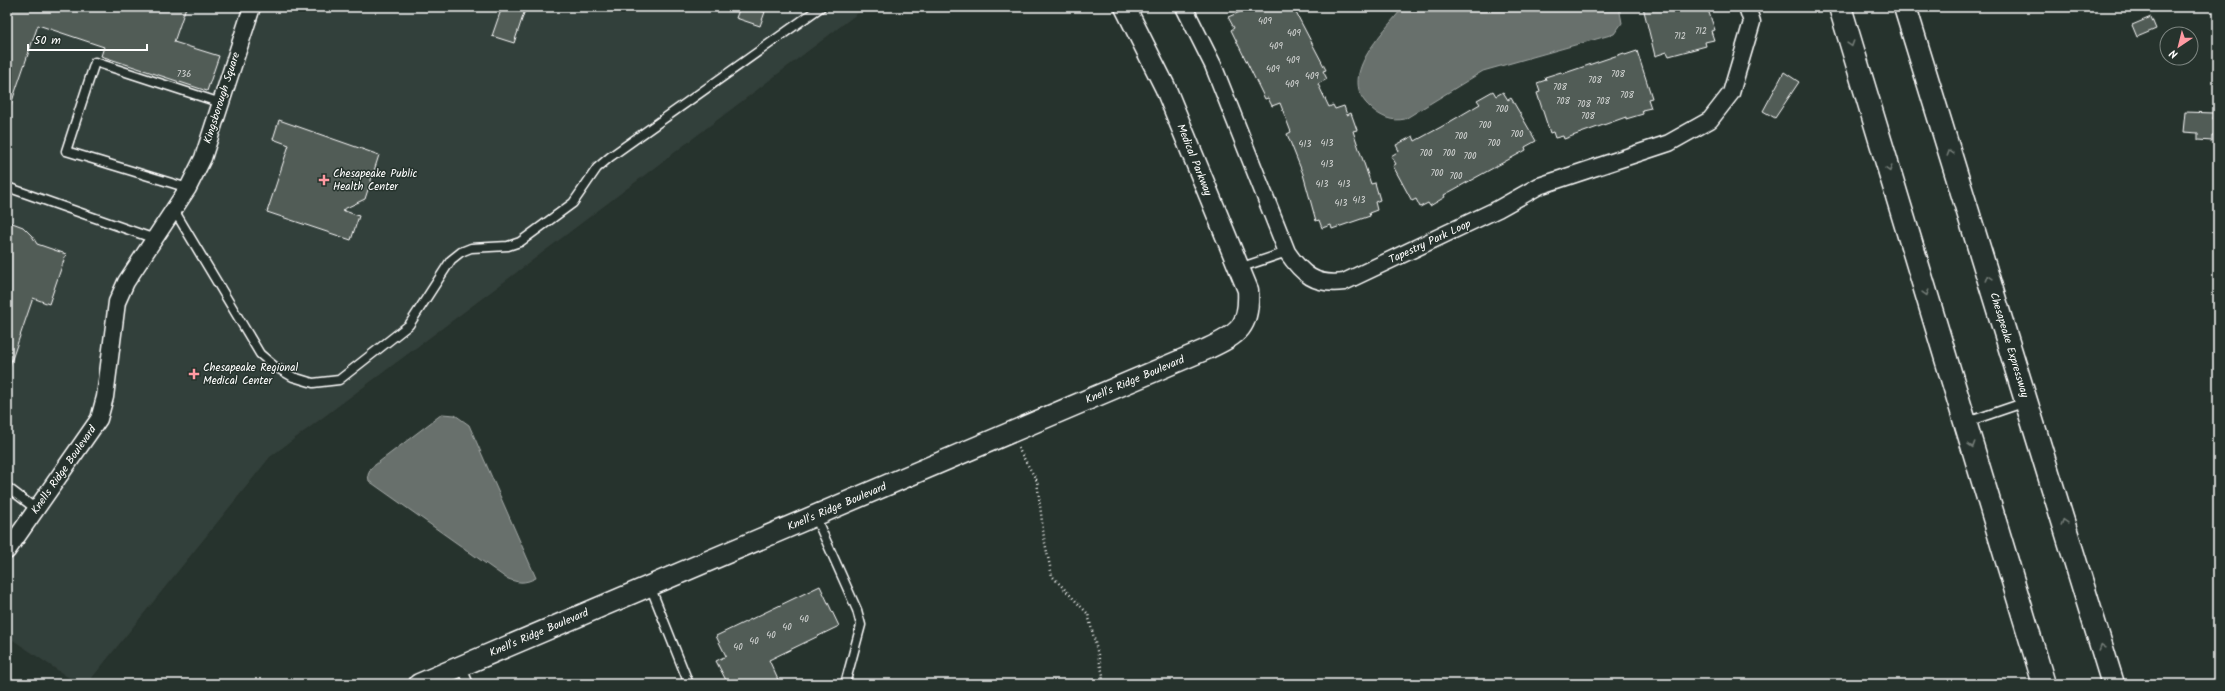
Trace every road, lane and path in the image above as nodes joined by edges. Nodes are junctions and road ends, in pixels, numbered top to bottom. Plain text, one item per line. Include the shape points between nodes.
1 (252, 7) edge
2 (821, 7) edge
3 (1125, 7) edge
4 (1184, 7) edge
5 (1747, 7) edge
6 (1840, 7) edge
7 (1905, 7) edge
8 (221, 103) junction
9 (7, 187) edge
10 (188, 188) junction
11 (174, 210) junction
12 (155, 238) junction
13 (1287, 252) junction
14 (1239, 268) junction
15 (1247, 318) joint
16 (2027, 402) junction
17 (1965, 422) junction
18 (1009, 434) junction
19 (7, 487) edge
20 (36, 509) junction
21 (815, 516) junction
22 (7, 551) edge
23 (650, 586) junction
24 (461, 666) junction
25 (419, 684) edge
26 (469, 684) edge
27 (689, 684) edge
28 (845, 684) edge
29 (1102, 684) edge
30 (2044, 684) edge
31 (2113, 684) edge

1 - 8 street, Kingsborough Square
2 - 11 lane via 610,157 597,168 573,203 520,242 508,246 471,248 456,256 409,325 339,380 313,382 293,377 260,354
3 - 14 street, Medical Parkway via 1165,87
4 - 13 street, Tapestry Park Loop via 1213,65
5 - 13 street, Tapestry Park Loop via 1752,22 1731,93 1710,120 1669,143 1539,186 1498,209 1344,282 1330,284 1314,279 1298,268
6 -> 17 highway
16 -> 7 highway, Chesapeake Expressway
8 - 10 street, Kingsborough Square via 203,158
8 - 10 lane via 95,62 66,151
9 - 12 lane
10 - 11 street, Knells Ridge Boulevard
11 - 12 street, Knells Ridge Boulevard
12 - 20 street, Knells Ridge Boulevard via 126,282 117,302 105,397 99,419
13 - 14 lane
14 - 15 street, Medical Parkway via 1248,290
15 - 18 street, Knell's Ridge Boulevard via 1228,339
16 - 17 lane
31 -> 16 highway, Chesapeake Expressway
17 -> 30 highway
18 - 21 street, Knell's Ridge Boulevard
18 - 29 path via 1037,480 1044,538 1052,576 1088,614 1103,675
19 - 20 lane
20 - 22 street, Knells Ridge Boulevard
21 - 23 street, Knell's Ridge Boulevard
21 - 28 lane via 857,610 861,625
23 - 24 street, Knell's Ridge Boulevard
23 - 27 lane
24 - 25 street, Knell's Ridge Boulevard
24 - 26 lane

